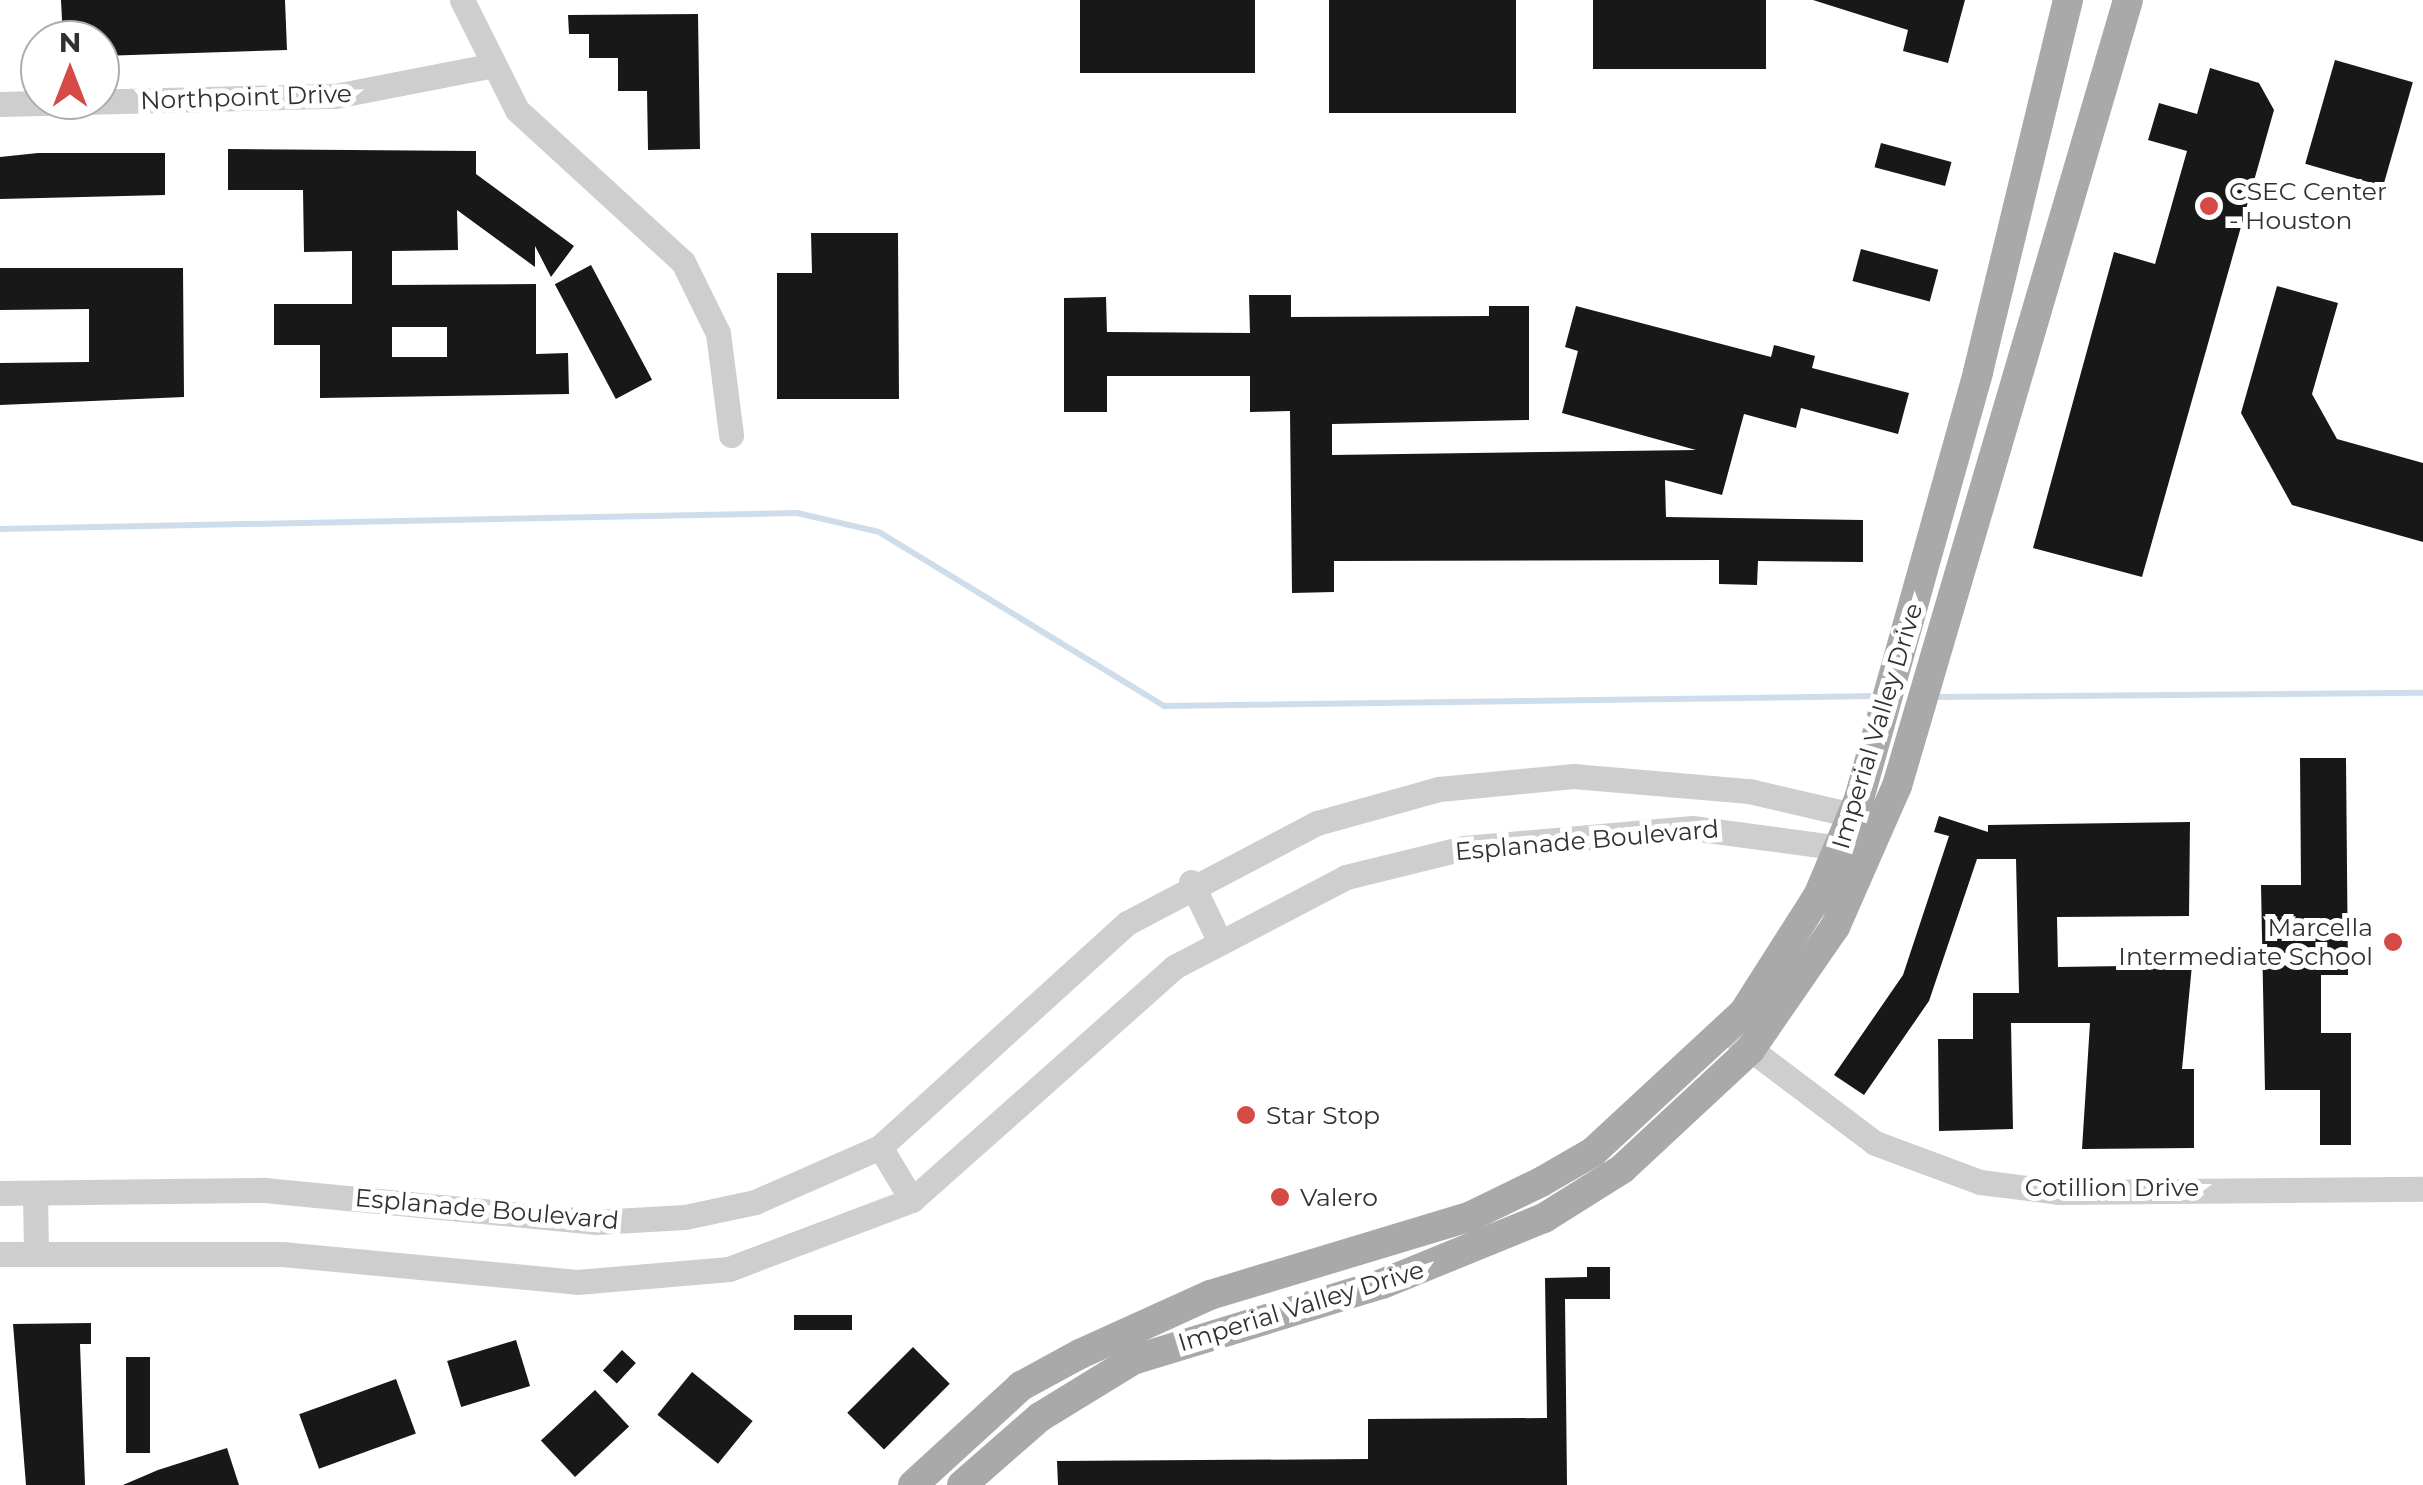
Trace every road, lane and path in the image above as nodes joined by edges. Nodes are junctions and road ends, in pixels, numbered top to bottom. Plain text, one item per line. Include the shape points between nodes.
1 (462, 0) edge
2 (2068, 0) edge
3 (2128, 0) edge
4 (489, 66) junction
5 (0, 104) edge
6 (2004, 254) junction
7 (2048, 270) junction
8 (731, 435) dead end
9 (1852, 815) junction
10 (1874, 846) junction
11 (1838, 853) junction
12 (1191, 882) junction
13 (1218, 938) junction
14 (1725, 1030) junction
15 (1750, 1050) junction
16 (1602, 1144) junction
17 (880, 1147) junction
18 (1622, 1168) junction
19 (2423, 1188) edge
20 (35, 1193) junction
21 (0, 1194) edge
22 (912, 1200) junction
23 (36, 1253) junction
24 (0, 1254) edge
25 (1290, 1272) junction
26 (1298, 1306) junction
27 (1021, 1386) junction
28 (1040, 1417) junction
29 (914, 1485) edge
30 (962, 1485) edge

1 - 4 street
2 - 6 main road, Imperial Valley Drive
3 - 7 main road, Imperial Valley Drive
4 - 5 street, Northpoint Drive via 335,96
4 - 8 street via 517,110 683,262 718,334
6 - 7 main road
6 - 9 main road, Imperial Valley Drive
7 - 10 main road, Imperial Valley Drive
9 - 10 street
9 - 11 main road, Imperial Valley Drive
9 - 12 street, Esplanade Boulevard via 1639,777 1500,780 1317,823
10 - 11 street, Esplanade Boulevard
10 - 15 main road, Imperial Valley Drive via 1808,972
11 - 13 street, Esplanade Boulevard via 1731,828 1464,848 1346,877
11 - 14 main road, Imperial Valley Drive via 1795,936
12 - 13 street
12 - 17 street, Esplanade Boulevard via 1127,923
13 - 22 street, Esplanade Boulevard via 1089,1036 1014,1117
14 - 15 street, Cotillion Drive
14 - 16 main road, Imperial Valley Drive
15 - 18 main road, Imperial Valley Drive
15 - 19 street, Cotillion Drive via 1875,1144 1980,1182 2059,1192
16 - 18 main road
16 - 25 main road, Imperial Valley Drive via 1471,1216
17 - 20 street, Esplanade Boulevard via 755,1202 637,1221 264,1190
17 - 22 street
18 - 26 main road, Imperial Valley Drive via 1471,1252
20 - 21 street, Esplanade Boulevard
20 - 23 street
22 - 23 street, Esplanade Boulevard via 777,1257 626,1282 282,1254
23 - 24 street, Esplanade Boulevard
25 - 26 main road
25 - 27 main road, Imperial Valley Drive via 1210,1294
26 - 28 main road, Imperial Valley Drive via 1133,1360
27 - 28 main road
27 - 29 main road, Imperial Valley Drive
28 - 30 main road, Imperial Valley Drive

